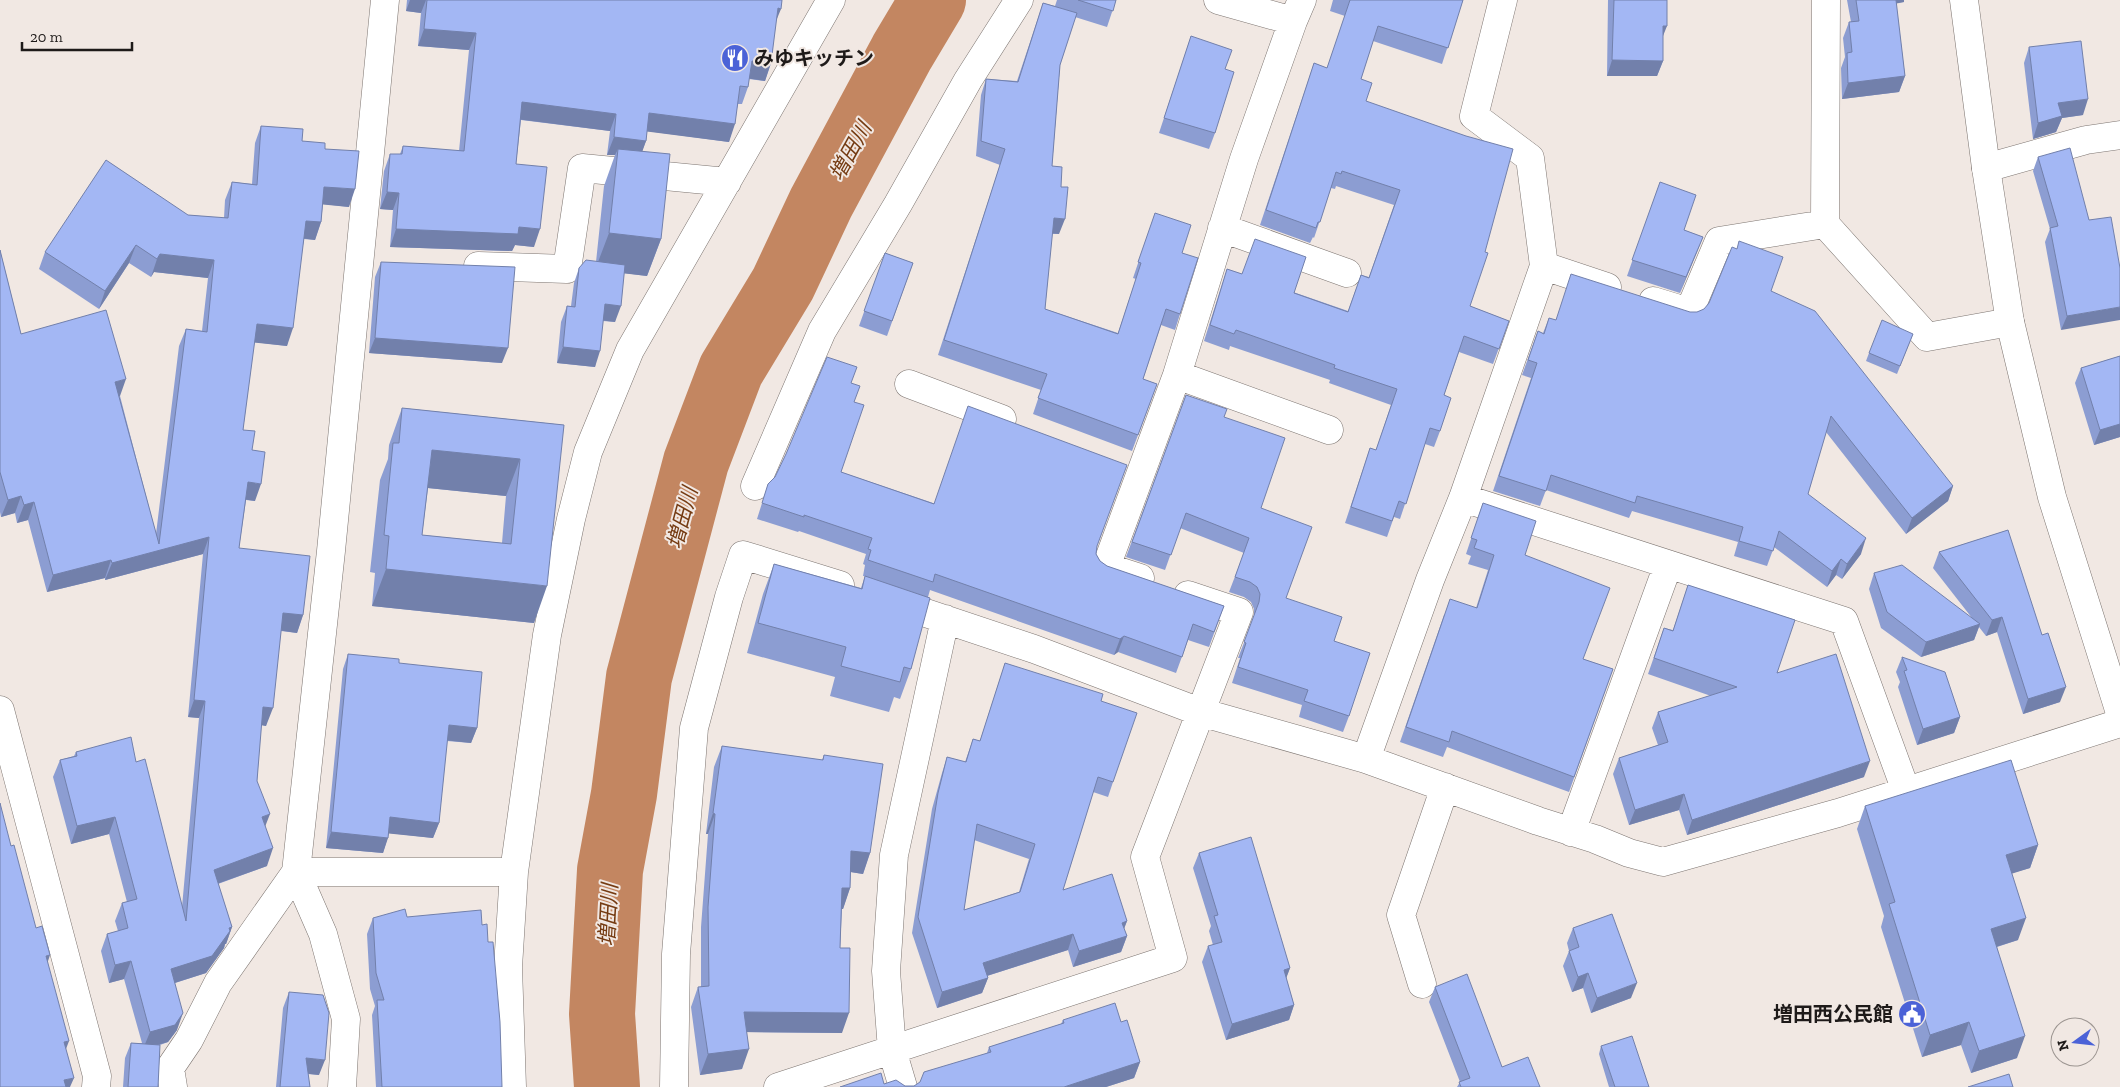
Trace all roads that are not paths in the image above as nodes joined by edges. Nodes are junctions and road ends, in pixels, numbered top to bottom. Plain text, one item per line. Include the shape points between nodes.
1 (385, 0) edge
2 (831, 0) edge
3 (1019, 0) edge
4 (1218, 0) edge
5 (1503, 0) edge
6 (1826, 0) edge
7 (1964, 0) edge
8 (1298, 11) edge
9 (2120, 135) edge
10 (1986, 168) junction
11 (727, 182) junction
12 (1825, 224) junction
13 (1222, 228) junction
14 (359, 261) junction
15 (389, 262) edge
16 (458, 265) edge
17 (1544, 266) junction
18 (1348, 273) dead end
19 (2010, 322) junction
20 (1177, 375) junction
21 (910, 384) dead end
22 (1021, 426) edge
23 (1329, 430) dead end
24 (754, 486) dead end
25 (1463, 498) junction
26 (1668, 564) junction
27 (945, 619) junction
28 (0, 710) edge
29 (1200, 712) junction
30 (2120, 713) edge
31 (2120, 723) edge
32 (1366, 759) junction
33 (1445, 788) junction
34 (1906, 791) junction
35 (1571, 832) junction
36 (296, 872) junction
37 (514, 872) junction
38 (1422, 984) dead end
39 (892, 1050) junction
40 (96, 1087) edge
41 (173, 1087) edge
42 (342, 1087) edge
43 (512, 1087) edge
44 (674, 1087) edge
45 (778, 1087) edge
46 (903, 1087) edge

1 - 14 street
2 - 11 street
3 - 24 street via 968,80 822,331
4 - 8 street
5 - 17 street via 1474,116 1530,158
6 - 12 street
7 - 10 street
8 - 13 street
9 - 10 street via 2086,140
10 - 19 street
11 - 16 street via 582,168 567,269
11 - 37 street via 630,350 588,452 547,635
12 - 17 street via 1719,241 1689,312
12 - 19 street via 1927,337
13 - 18 street
13 - 20 street
14 - 15 street
14 - 36 street
17 - 25 street
19 - 30 street via 2052,497
20 - 23 street
20 - 29 street via 1132,468 1106,567 1238,612
21 - 22 street
25 - 26 street
25 - 32 street
26 - 34 street via 1844,621
26 - 35 street
27 - 29 street
27 - 39 street via 894,855 886,971
27 - 44 street via 744,555 729,597 694,728 676,954
28 - 40 street via 98,1076
29 - 32 street
29 - 39 street via 1145,857 1173,958
31 - 34 street
32 - 33 street
33 - 35 street
33 - 38 street via 1401,915
34 - 35 street via 1802,824 1663,862
36 - 37 street
36 - 41 street via 218,983 189,1040 170,1068
36 - 42 street via 323,934 346,1019
37 - 43 street via 508,967
39 - 45 street
39 - 46 street

